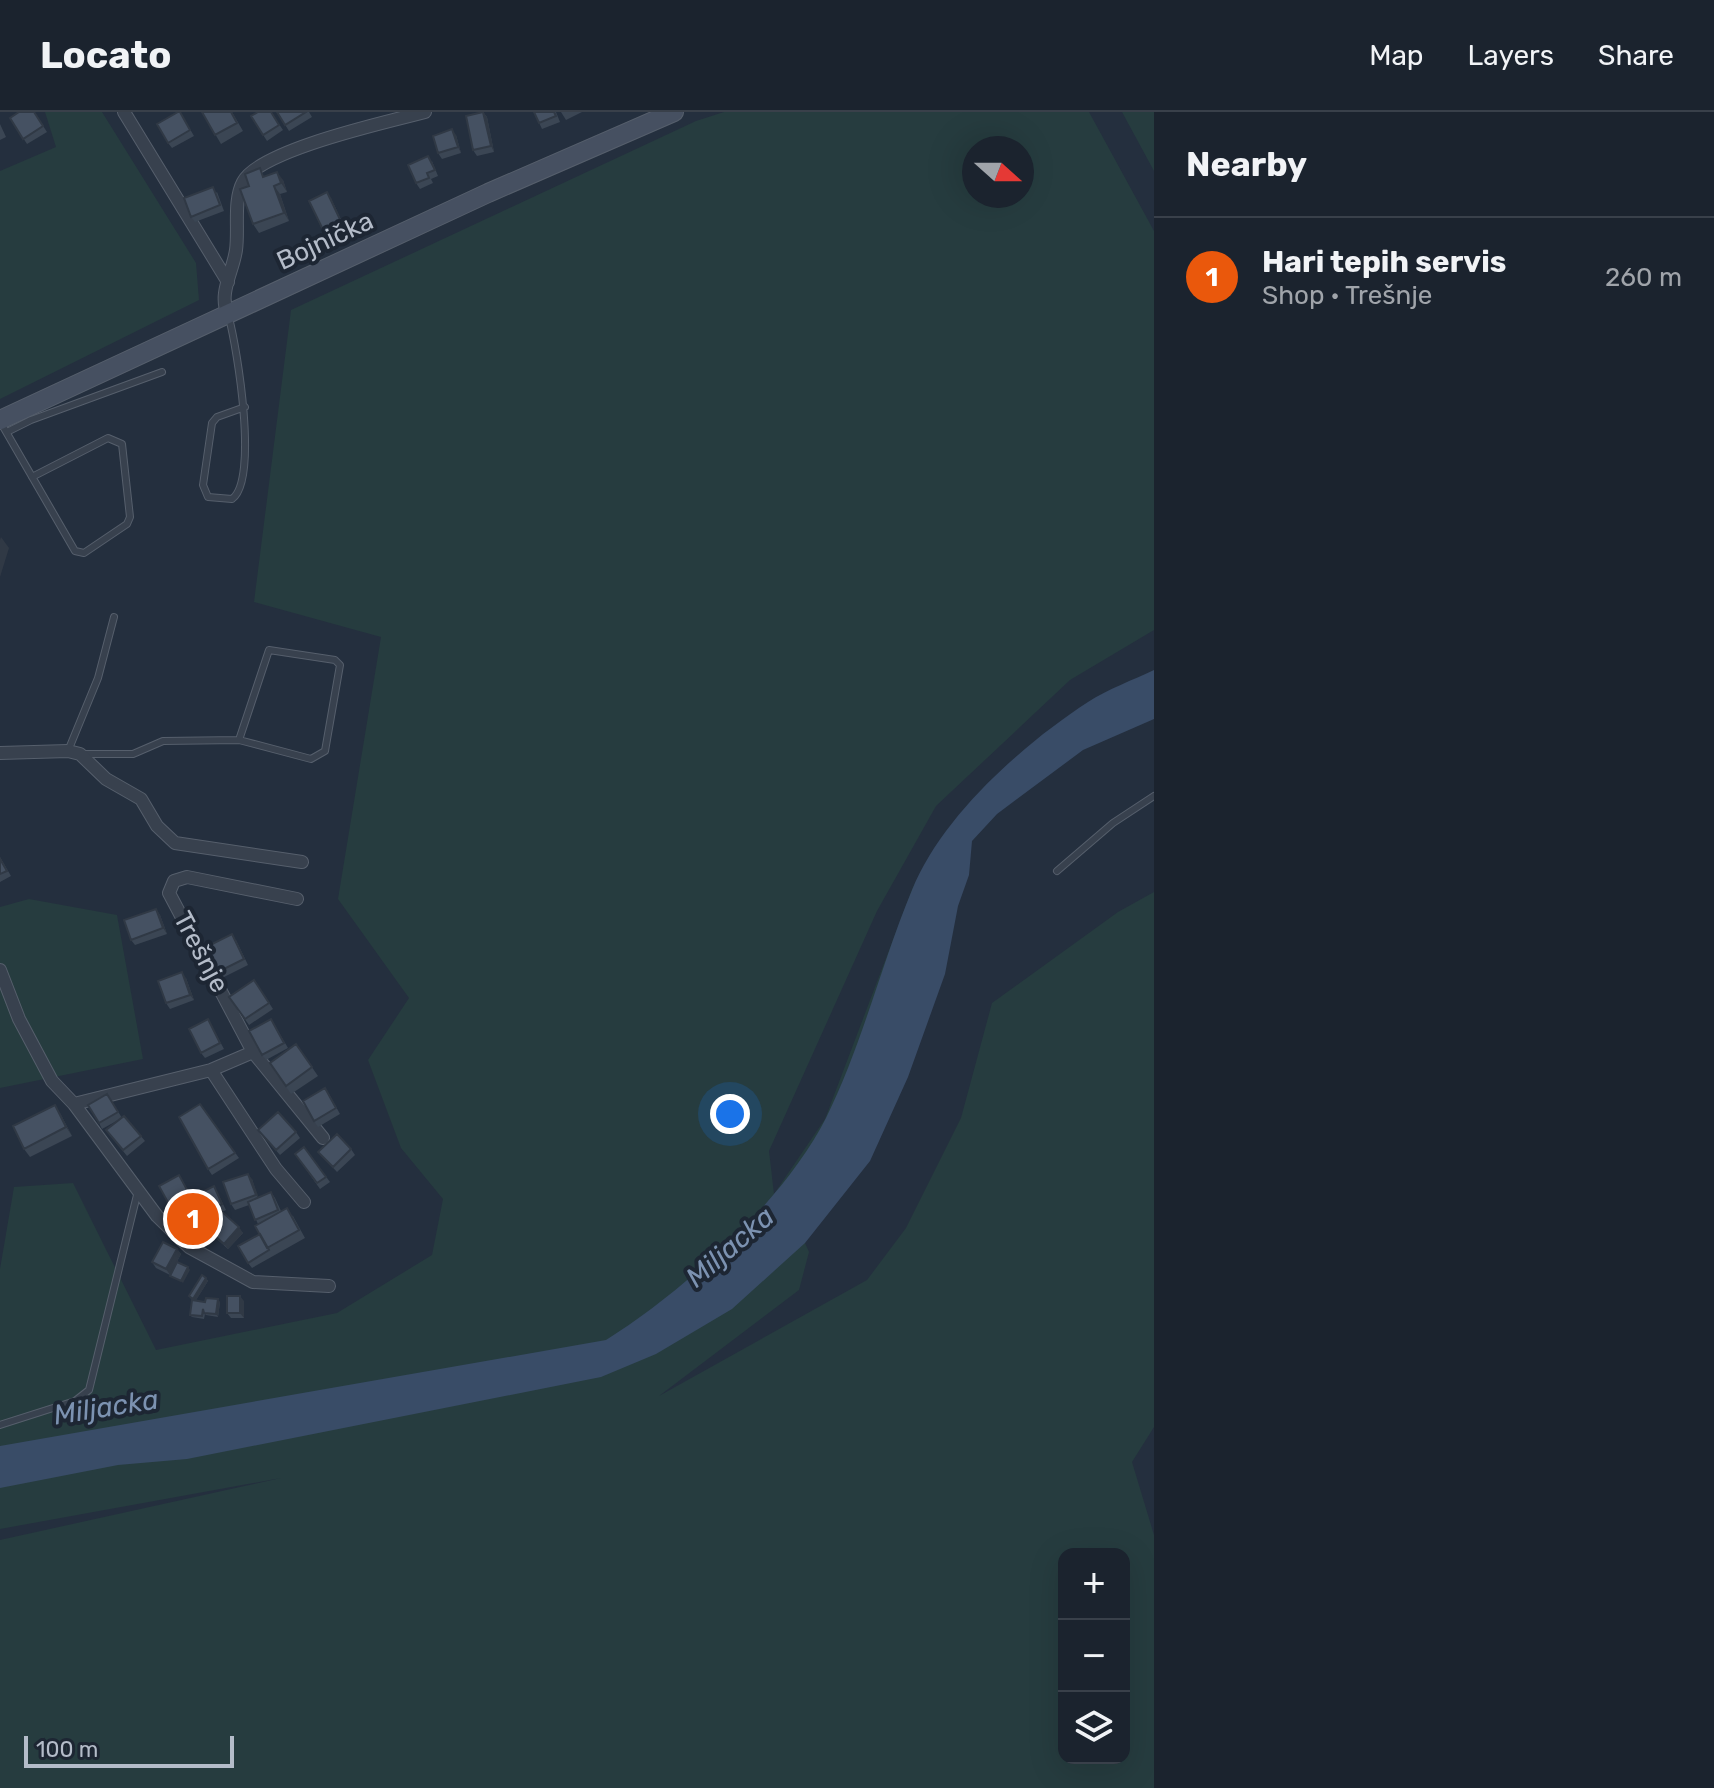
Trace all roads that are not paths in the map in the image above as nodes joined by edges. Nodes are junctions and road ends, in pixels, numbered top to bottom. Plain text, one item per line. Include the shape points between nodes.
1 (124, 112) edge
2 (425, 112) edge
3 (674, 112) edge
4 (228, 282) junction
5 (228, 315) junction
6 (162, 372) dead end
7 (245, 407) junction
8 (2, 424) edge
9 (32, 477) junction
10 (114, 617) dead end
11 (239, 740) junction
12 (74, 752) junction
13 (0, 753) edge
14 (1154, 796) edge
15 (302, 862) dead end
16 (1057, 871) dead end
17 (297, 899) dead end
18 (0, 970) edge
19 (253, 1052) junction
20 (211, 1070) junction
21 (74, 1104) junction
22 (323, 1138) dead end
23 (138, 1191) junction
24 (304, 1202) dead end
25 (329, 1286) dead end
26 (0, 1425) edge

1 - 4 street
2 - 4 street via 326,139 250,171 239,190 237,245
3 - 5 main road, Bojnička
4 - 5 street via 222,300
5 - 7 lane
5 - 8 main road, Bojnička
6 - 8 lane via 31,420
7 - 7 lane via 241,488 232,499 208,497 203,485 212,423
8 - 9 lane
9 - 9 lane via 79,553 127,524 118,440 108,438
10 - 12 lane
11 - 11 lane via 319,757 325,751 340,665 269,650
11 - 12 lane via 163,741 133,754
12 - 13 street
12 - 15 street via 141,799 175,843
14 - 16 lane
17 - 19 street, Trešnje via 187,877 170,887
18 - 21 street via 52,1081
19 - 20 street
19 - 22 street
20 - 21 street
20 - 24 street
21 - 23 street
23 - 25 street via 189,1247 238,1275 267,1285
23 - 26 lane via 89,1390 75,1401

